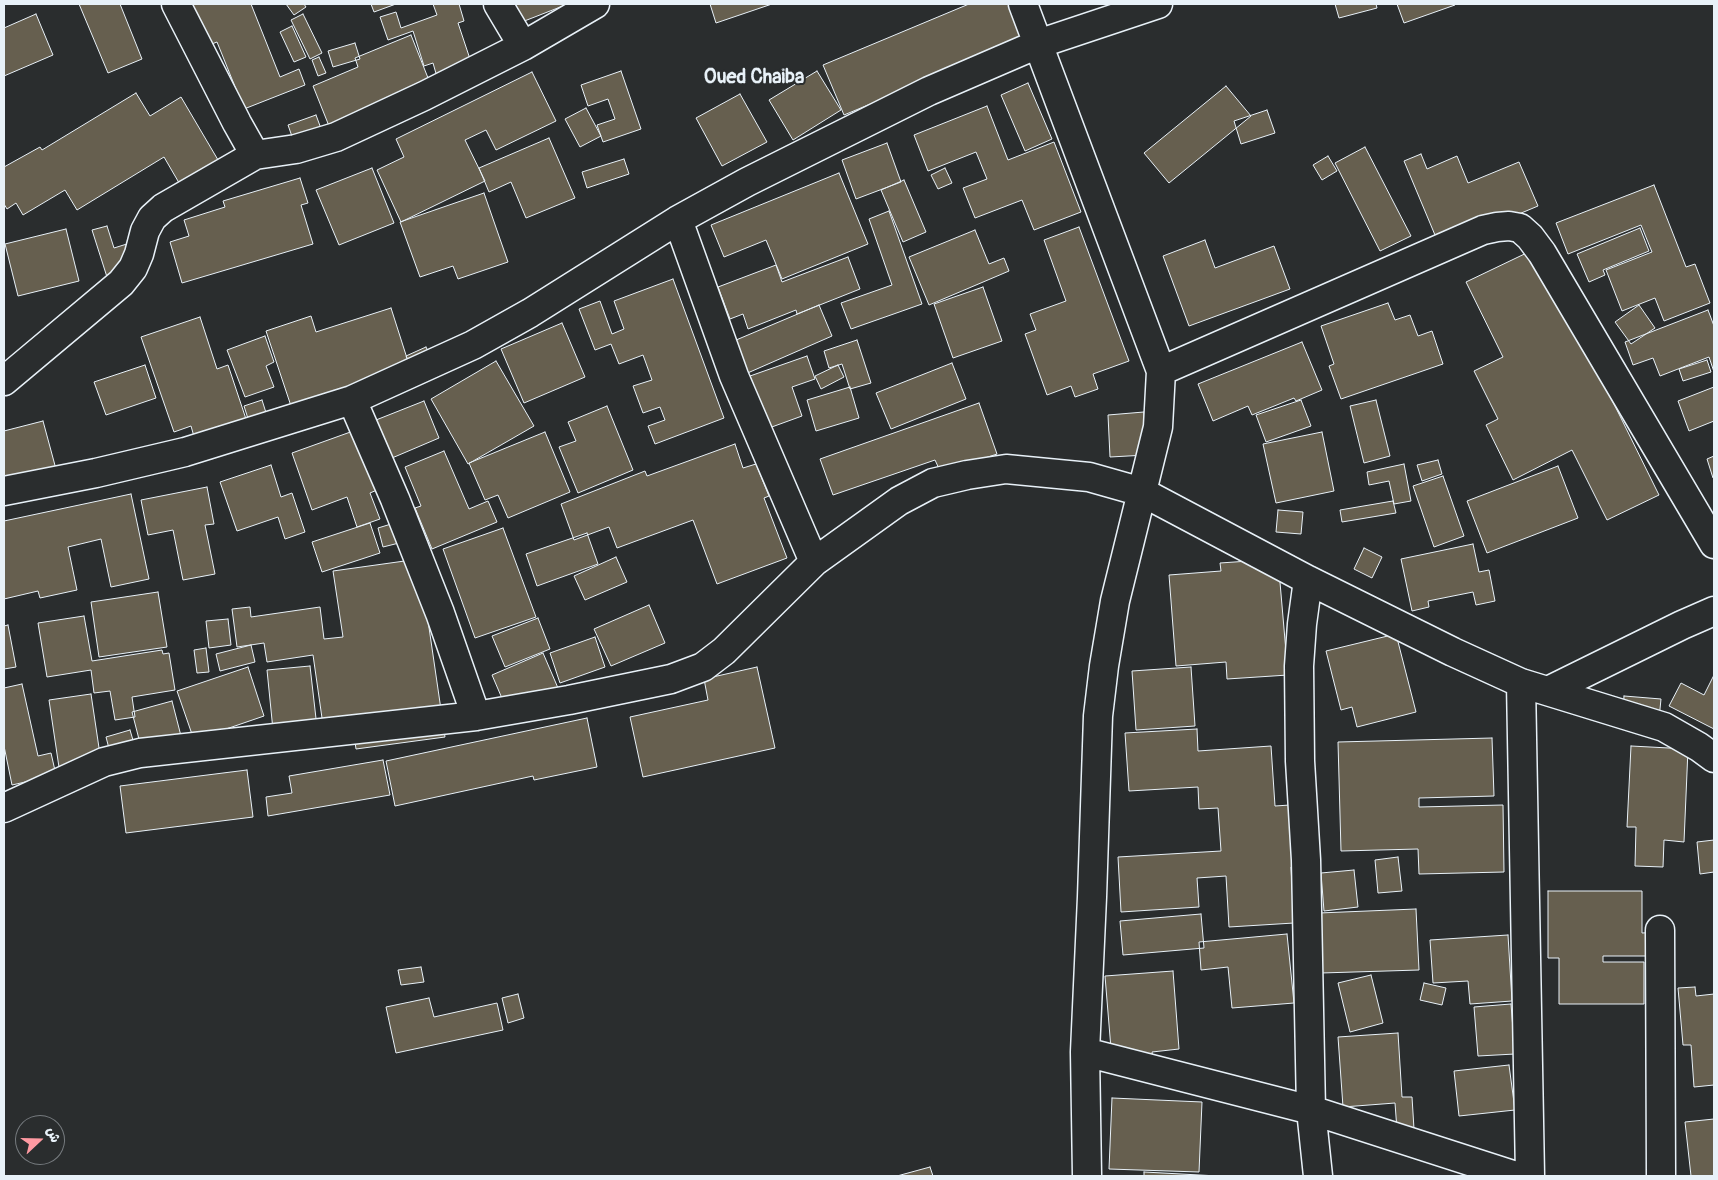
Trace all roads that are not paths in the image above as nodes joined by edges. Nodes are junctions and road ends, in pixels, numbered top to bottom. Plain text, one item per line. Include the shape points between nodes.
1 (176, 4) edge
2 (498, 4) edge
3 (595, 4) edge
4 (1022, 4) edge
5 (1158, 4) edge
6 (1038, 44) junction
7 (523, 46) junction
8 (255, 155) junction
9 (678, 220) junction
10 (1161, 371) junction
11 (4, 381) edge
12 (352, 400) junction
13 (4, 491) edge
14 (1142, 492) junction
15 (1714, 544) edge
16 (814, 562) junction
17 (1308, 580) junction
18 (1714, 611) edge
19 (1521, 683) junction
20 (1548, 691) junction
21 (476, 716) junction
22 (1714, 758) edge
23 (4, 808) edge
24 (1660, 930) dead end
25 (1085, 1052) junction
26 (1311, 1110) junction
27 (1087, 1176) edge
28 (1318, 1176) edge
29 (1516, 1176) edge
30 (1530, 1176) edge
31 (1661, 1176) edge

1 - 8 street
2 - 7 street
3 - 7 street
4 - 6 street
5 - 6 street
6 - 9 street via 929,91 746,182
6 - 10 street
7 - 8 street via 336,137 296,149
8 - 11 street via 163,208 144,231 133,268 121,283
9 - 12 street via 473,345
9 - 16 street via 734,376
10 - 14 street via 1158,427
10 - 15 street via 1483,230 1509,226 1520,228 1542,253
12 - 13 street via 185,452
12 - 21 street via 440,613
14 - 16 street via 1088,477 1044,472 1006,469 968,475 934,483 899,501
14 - 17 street
14 - 25 street via 1115,601 1098,716
16 - 21 street via 756,621 703,667 632,688
17 - 19 street via 1399,627
17 - 26 street via 1298,666
18 - 20 street
19 - 20 street
19 - 30 street
20 - 22 street via 1664,727
21 - 23 street via 140,753 104,762
24 - 31 street
25 - 26 street
25 - 27 street
26 - 28 street
26 - 29 street

